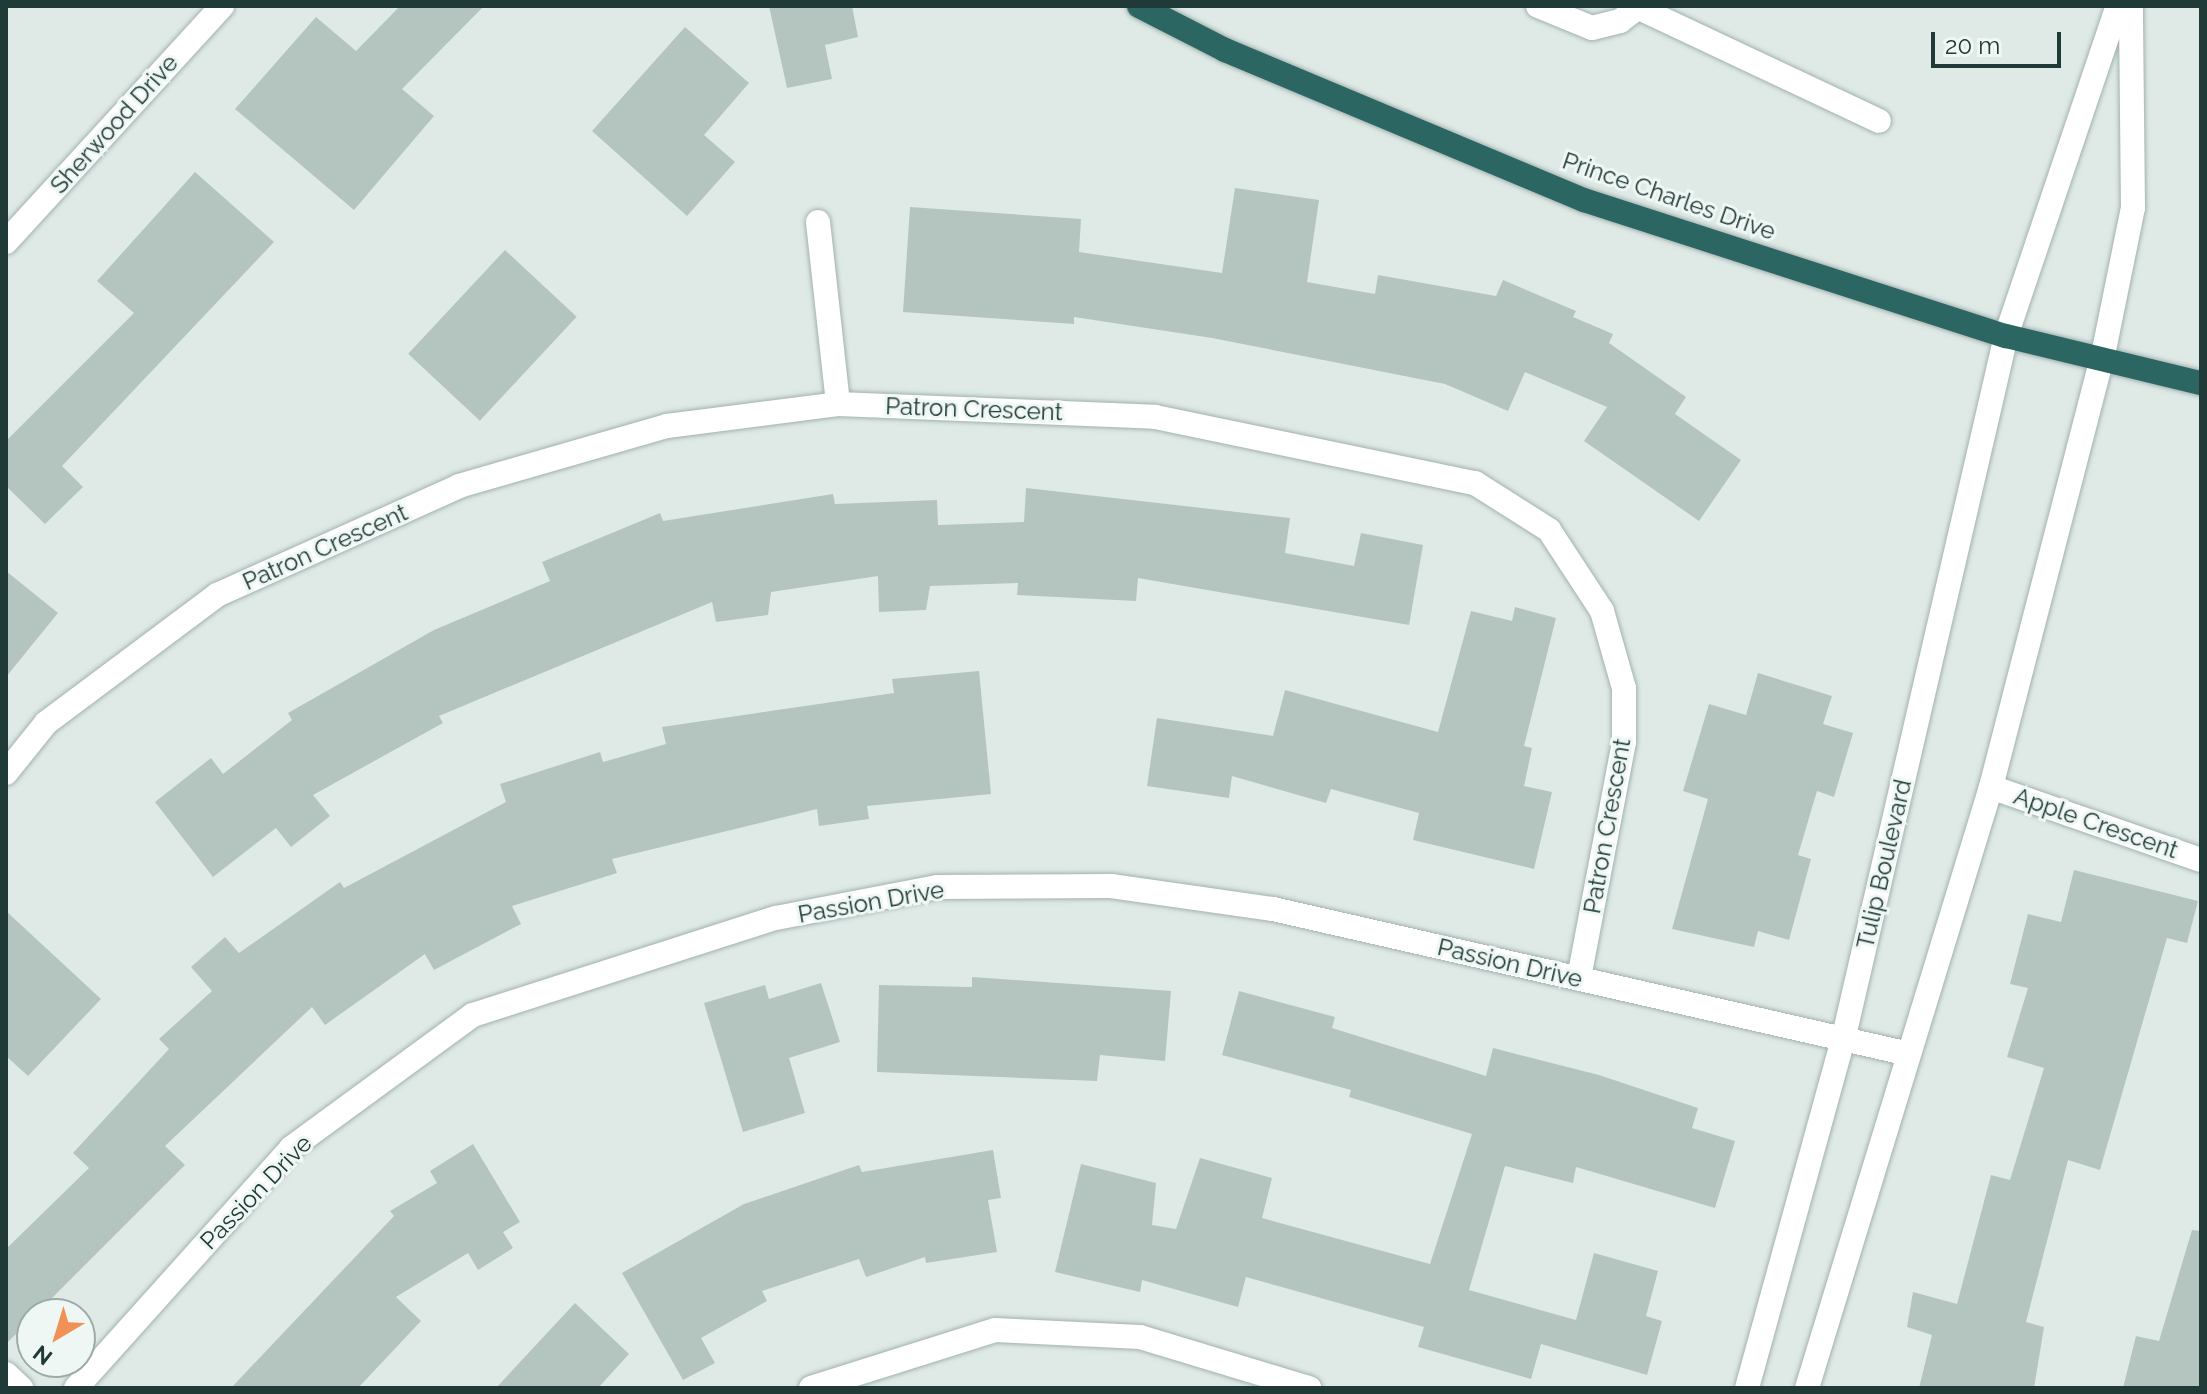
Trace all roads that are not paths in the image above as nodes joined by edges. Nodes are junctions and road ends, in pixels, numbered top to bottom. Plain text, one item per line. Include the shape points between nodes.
1 (222, 6) edge
2 (1139, 6) edge
3 (1538, 6) edge
4 (2118, 6) edge
5 (2131, 6) edge
6 (1639, 7) edge
7 (1879, 121) dead end
8 (818, 222) dead end
9 (6, 242) edge
10 (2006, 336) junction
11 (2103, 355) junction
12 (2201, 383) edge
13 (838, 404) junction
14 (6, 773) edge
15 (1991, 787) junction
16 (2201, 860) edge
17 (1579, 979) junction
18 (1844, 1036) junction
19 (1909, 1054) junction
20 (6, 1374) edge
21 (21, 1388) edge
22 (76, 1388) edge
23 (811, 1388) edge
24 (1309, 1388) edge
25 (1747, 1388) edge
26 (1807, 1388) edge

1 - 9 street, Sherwood Drive
2 - 10 highway, Prince Charles Drive via 1225,50 1584,200
3 - 6 street via 1592,28
4 - 10 street, Tulip Boulevard
5 - 11 street via 2133,208
6 - 7 street
8 - 13 street
10 - 11 highway, Prince Charles Drive
10 - 18 street, Tulip Boulevard
11 - 12 highway, Prince Charles Drive
11 - 15 street
13 - 14 street, Patron Crescent via 667,426 459,486 217,595 46,723
13 - 17 street, Patron Crescent via 1155,417 1475,483 1549,530 1602,611 1624,688 1624,742
15 - 16 street, Apple Crescent
15 - 19 street
17 - 18 street, Passion Drive
17 - 22 street, Passion Drive via 1273,909 1111,886 937,887 776,918 473,1015 291,1148
18 - 19 street, Passion Drive
18 - 25 street, Tulip Boulevard
19 - 26 street
20 - 21 street
23 - 24 street via 995,1330 1140,1337

